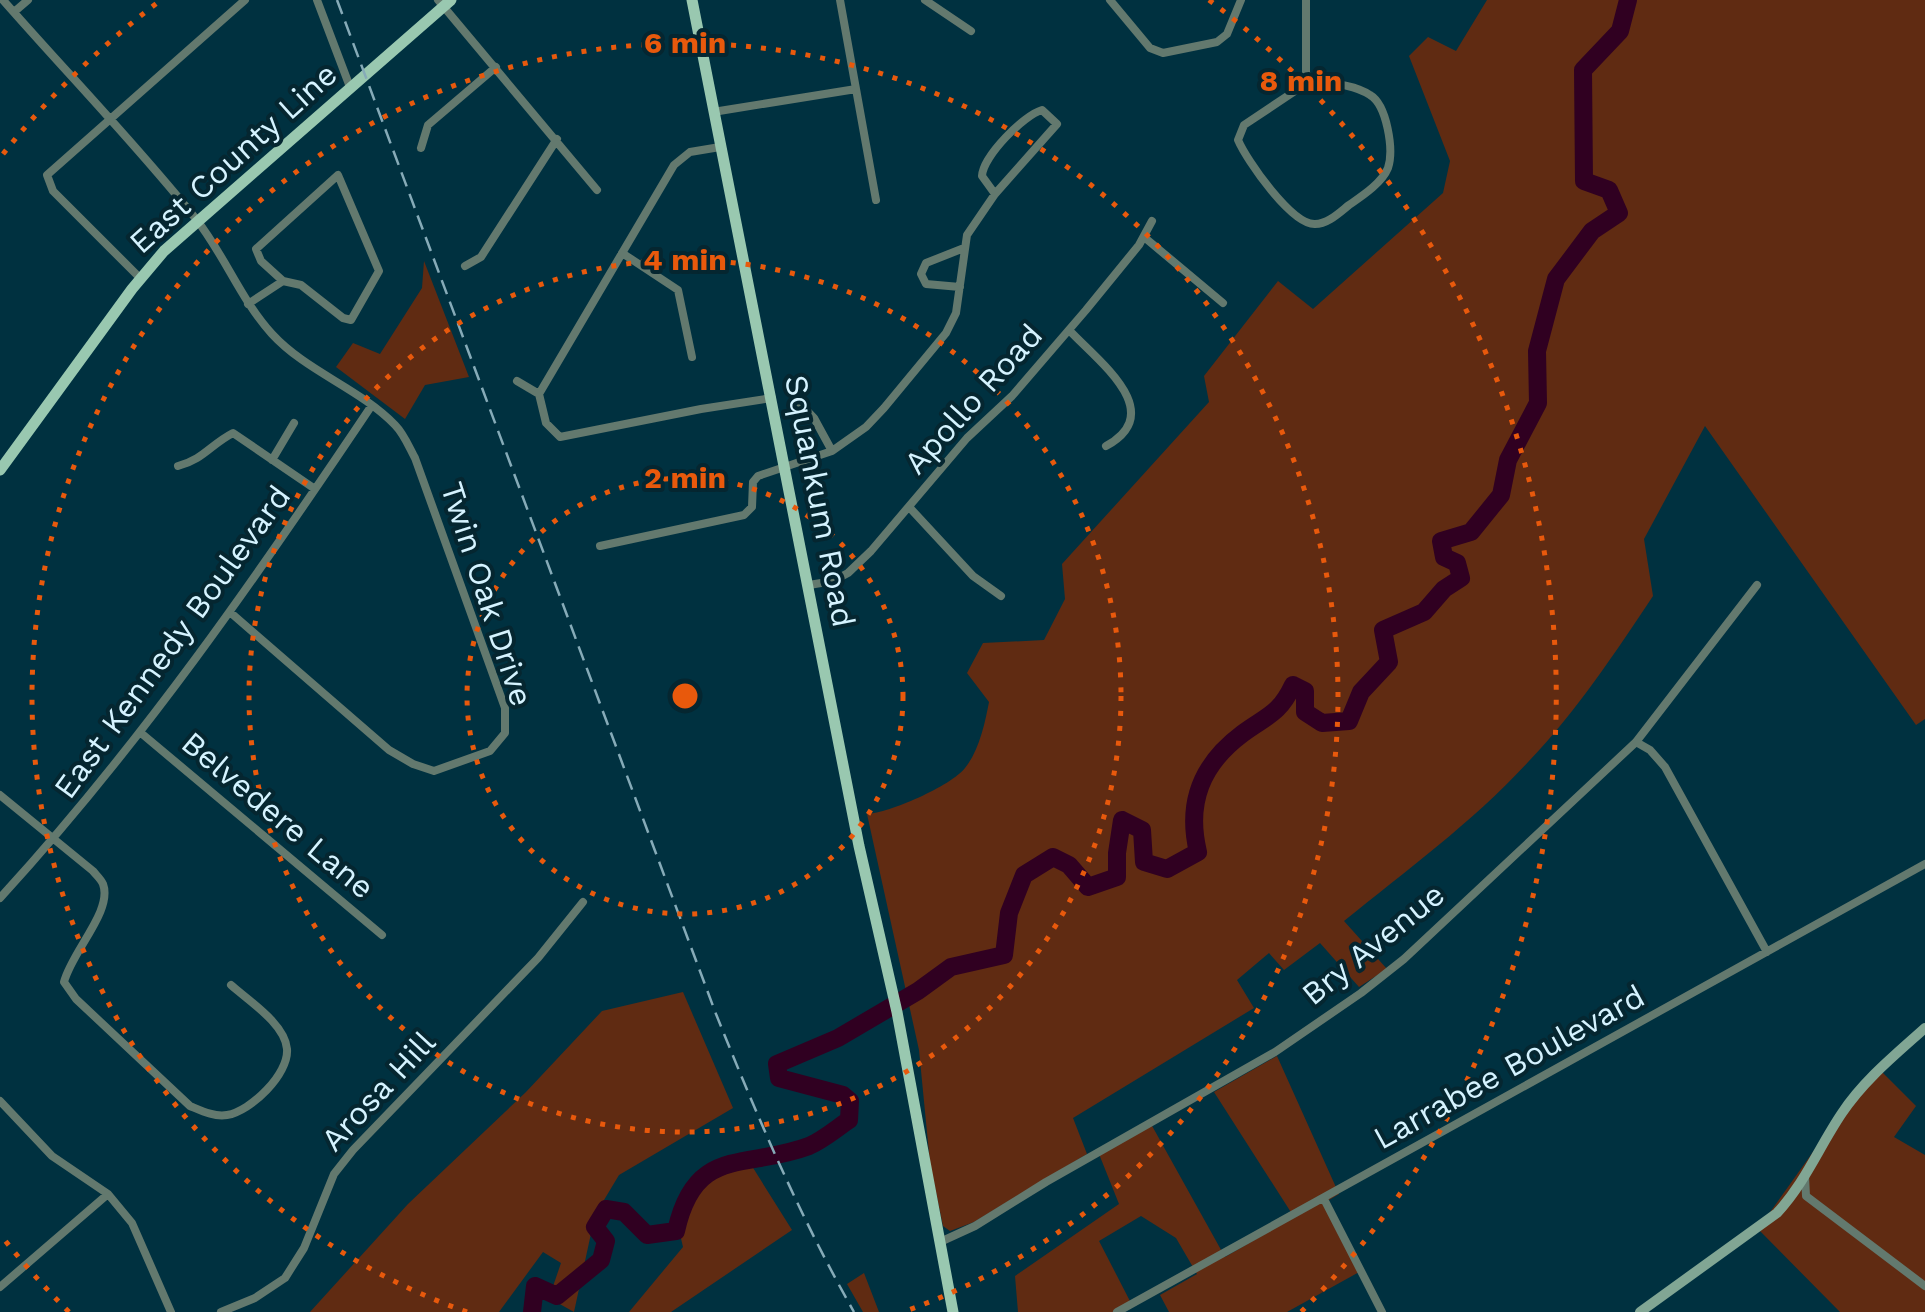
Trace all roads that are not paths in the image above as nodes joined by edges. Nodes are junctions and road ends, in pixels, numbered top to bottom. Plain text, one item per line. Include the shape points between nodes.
1 (3, 0) edge
2 (28, 0) edge
3 (233, 0) edge
4 (244, 0) edge
5 (317, 0) edge
6 (692, 0) edge
7 (840, 0) edge
8 (925, 0) edge
9 (1110, 0) edge
10 (1240, 0) edge
11 (1306, 0) edge
12 (444, 2) edge
13 (14, 12) junction
14 (231, 12) junction
15 (971, 31) dead end
16 (496, 68) junction
17 (1310, 81) junction
18 (350, 87) junction
19 (856, 89) junction
20 (713, 112) junction
21 (108, 119) junction
22 (557, 138) junction
23 (720, 147) junction
24 (420, 148) dead end
25 (597, 190) dead end
26 (995, 194) junction
27 (876, 200) dead end
28 (197, 220) junction
29 (1152, 221) dead end
30 (1144, 237) junction
31 (964, 248) junction
32 (622, 254) junction
33 (466, 266) dead end
34 (141, 279) junction
35 (283, 281) junction
36 (960, 287) junction
37 (1223, 303) dead end
38 (248, 304) junction
39 (1068, 330) junction
40 (692, 357) dead end
41 (518, 381) dead end
42 (540, 394) junction
43 (794, 396) dead end
44 (772, 398) junction
45 (372, 405) junction
46 (294, 424) dead end
47 (1106, 446) dead end
48 (832, 451) junction
49 (272, 460) junction
50 (178, 466) dead end
51 (786, 467) junction
52 (0, 470) edge
53 (316, 489) junction
54 (910, 508) junction
55 (600, 546) dead end
56 (809, 584) junction
57 (1757, 585) dead end
58 (1002, 596) dead end
59 (231, 612) junction
60 (141, 733) junction
61 (1636, 742) junction
62 (0, 795) edge
63 (54, 839) junction
64 (1925, 864) edge
65 (0, 898) edge
66 (583, 902) dead end
67 (382, 935) dead end
68 (1767, 952) junction
69 (232, 985) dead end
70 (1925, 1028) edge
71 (0, 1101) edge
72 (1806, 1176) junction
73 (108, 1194) junction
74 (1324, 1199) junction
75 (939, 1242) junction
76 (1921, 1284) edge
77 (0, 1287) edge
78 (171, 1312) edge
79 (220, 1312) edge
80 (953, 1312) edge
81 (1117, 1312) edge
82 (1382, 1312) edge
83 (1640, 1312) edge

1 - 13 street, Twin Oak Drive
2 - 13 street
3 - 14 street
4 - 14 street
5 - 18 street
6 - 20 main road, Squankum Road
7 - 19 street
8 - 15 street
9 - 10 street via 1150,48 1162,53 1223,38
11 - 17 street
12 - 16 street
12 - 18 main road, East County Line
13 - 21 street, Twin Oak Drive
14 - 21 street
16 - 22 street
16 - 24 street via 428,126
17 - 17 street via 1244,125 1238,140 1286,206 1315,224 1366,193 1388,170 1390,157 1384,119 1370,94
18 - 28 main road, East County Line
19 - 20 street
19 - 27 street
20 - 23 main road, Squankum Road
21 - 28 street, Twin Oak Drive
21 - 34 street via 47,175 54,192
22 - 25 street
22 - 33 street via 482,257
23 - 32 street via 690,152 674,164
23 - 44 main road, Squankum Road
26 - 26 street via 1057,124 1042,110 1024,118 984,164 982,176
26 - 31 street
28 - 34 main road, East County Line
28 - 38 street, Twin Oak Drive
29 - 30 street, Apollo Road
30 - 37 street
30 - 39 street, Apollo Road
31 - 36 street
31 - 36 street via 926,263 922,274 931,286
32 - 40 street via 678,290
32 - 42 street
34 - 52 main road, East County Line
35 - 35 street via 301,285 343,318 351,320 359,309 378,271 338,174 256,249
35 - 38 street
36 - 48 street via 946,333 866,428
38 - 45 street, Twin Oak Drive via 294,355
39 - 47 street via 1127,395 1133,411 1123,437
39 - 54 street, Apollo Road
41 - 42 street
42 - 44 street via 546,423 560,437
43 - 48 street
44 - 51 main road, Squankum Road
45 - 53 street, East Kennedy Boulevard
45 - 59 street, Twin Oak Drive via 398,427 415,458 505,708 505,733 490,752 434,771 413,764
46 - 49 street
48 - 51 street
49 - 50 street via 233,433 199,460
49 - 53 street
51 - 55 street via 755,478 752,506 744,515
51 - 56 main road, Squankum Road
53 - 59 street, East Kennedy Boulevard
54 - 56 street, Apollo Road via 848,573
54 - 58 street via 972,576
56 - 75 main road, Squankum Road
57 - 61 street, Bry Avenue
59 - 60 street, East Kennedy Boulevard
60 - 63 street, East Kennedy Boulevard
60 - 67 street, Belvedere Lane
61 - 68 street via 1664,767
61 - 75 street, Bry Avenue via 1348,1002 1275,1052
62 - 63 street
63 - 65 street, East Kennedy Boulevard
63 - 69 street via 103,884 104,912 64,982 190,1106 210,1114 230,1114 253,1101 283,1069 287,1048 280,1030
64 - 68 street, Larrabee Boulevard
66 - 79 street, Arosa Hill via 538,958 353,1150 334,1174 304,1248 284,1278
68 - 74 street, Larrabee Boulevard
70 - 72 street via 1864,1084
71 - 73 street via 52,1156
72 - 76 street via 1806,1196
72 - 83 street via 1754,1232
73 - 77 street
73 - 78 street via 132,1223
74 - 81 street, Larrabee Boulevard
74 - 82 street
75 - 80 main road, Squankum Road

